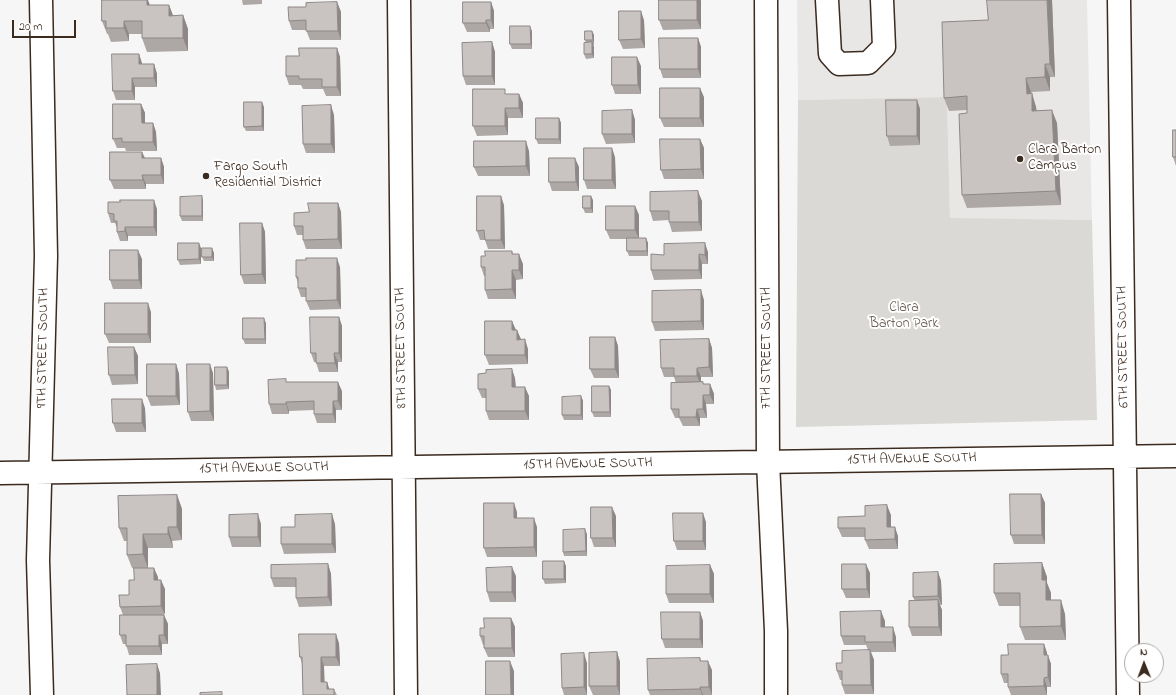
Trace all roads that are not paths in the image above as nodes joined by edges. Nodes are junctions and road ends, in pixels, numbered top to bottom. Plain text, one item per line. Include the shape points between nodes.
1 (41, 0) edge
2 (399, 0) edge
3 (766, 0) edge
4 (827, 0) edge
5 (882, 0) edge
6 (1119, 0) edge
7 (1176, 456) edge
8 (1125, 457) junction
9 (768, 462) junction
10 (404, 467) junction
11 (41, 472) junction
12 (0, 473) edge
13 (42, 695) edge
14 (406, 695) edge
15 (776, 695) edge
16 (1128, 695) edge

1 - 11 street, 9TH STREET SOUTH via 46,256
2 - 10 street, 8TH STREET SOUTH
3 - 9 street, 7TH STREET SOUTH
4 - 5 street via 830,54 839,64 868,63 884,47
6 - 8 street, 6TH STREET SOUTH
7 - 8 street, 15TH AVENUE SOUTH
8 - 9 street, 15TH AVENUE SOUTH
8 - 16 street, 6TH STREET SOUTH
9 - 10 street, 15TH AVENUE SOUTH
9 - 15 street, 7TH STREET SOUTH via 776,631
10 - 11 street, 15TH AVENUE SOUTH
10 - 14 street, 8TH STREET SOUTH
11 - 12 street, 15TH AVENUE SOUTH
11 - 13 street, 9TH STREET SOUTH via 38,560

